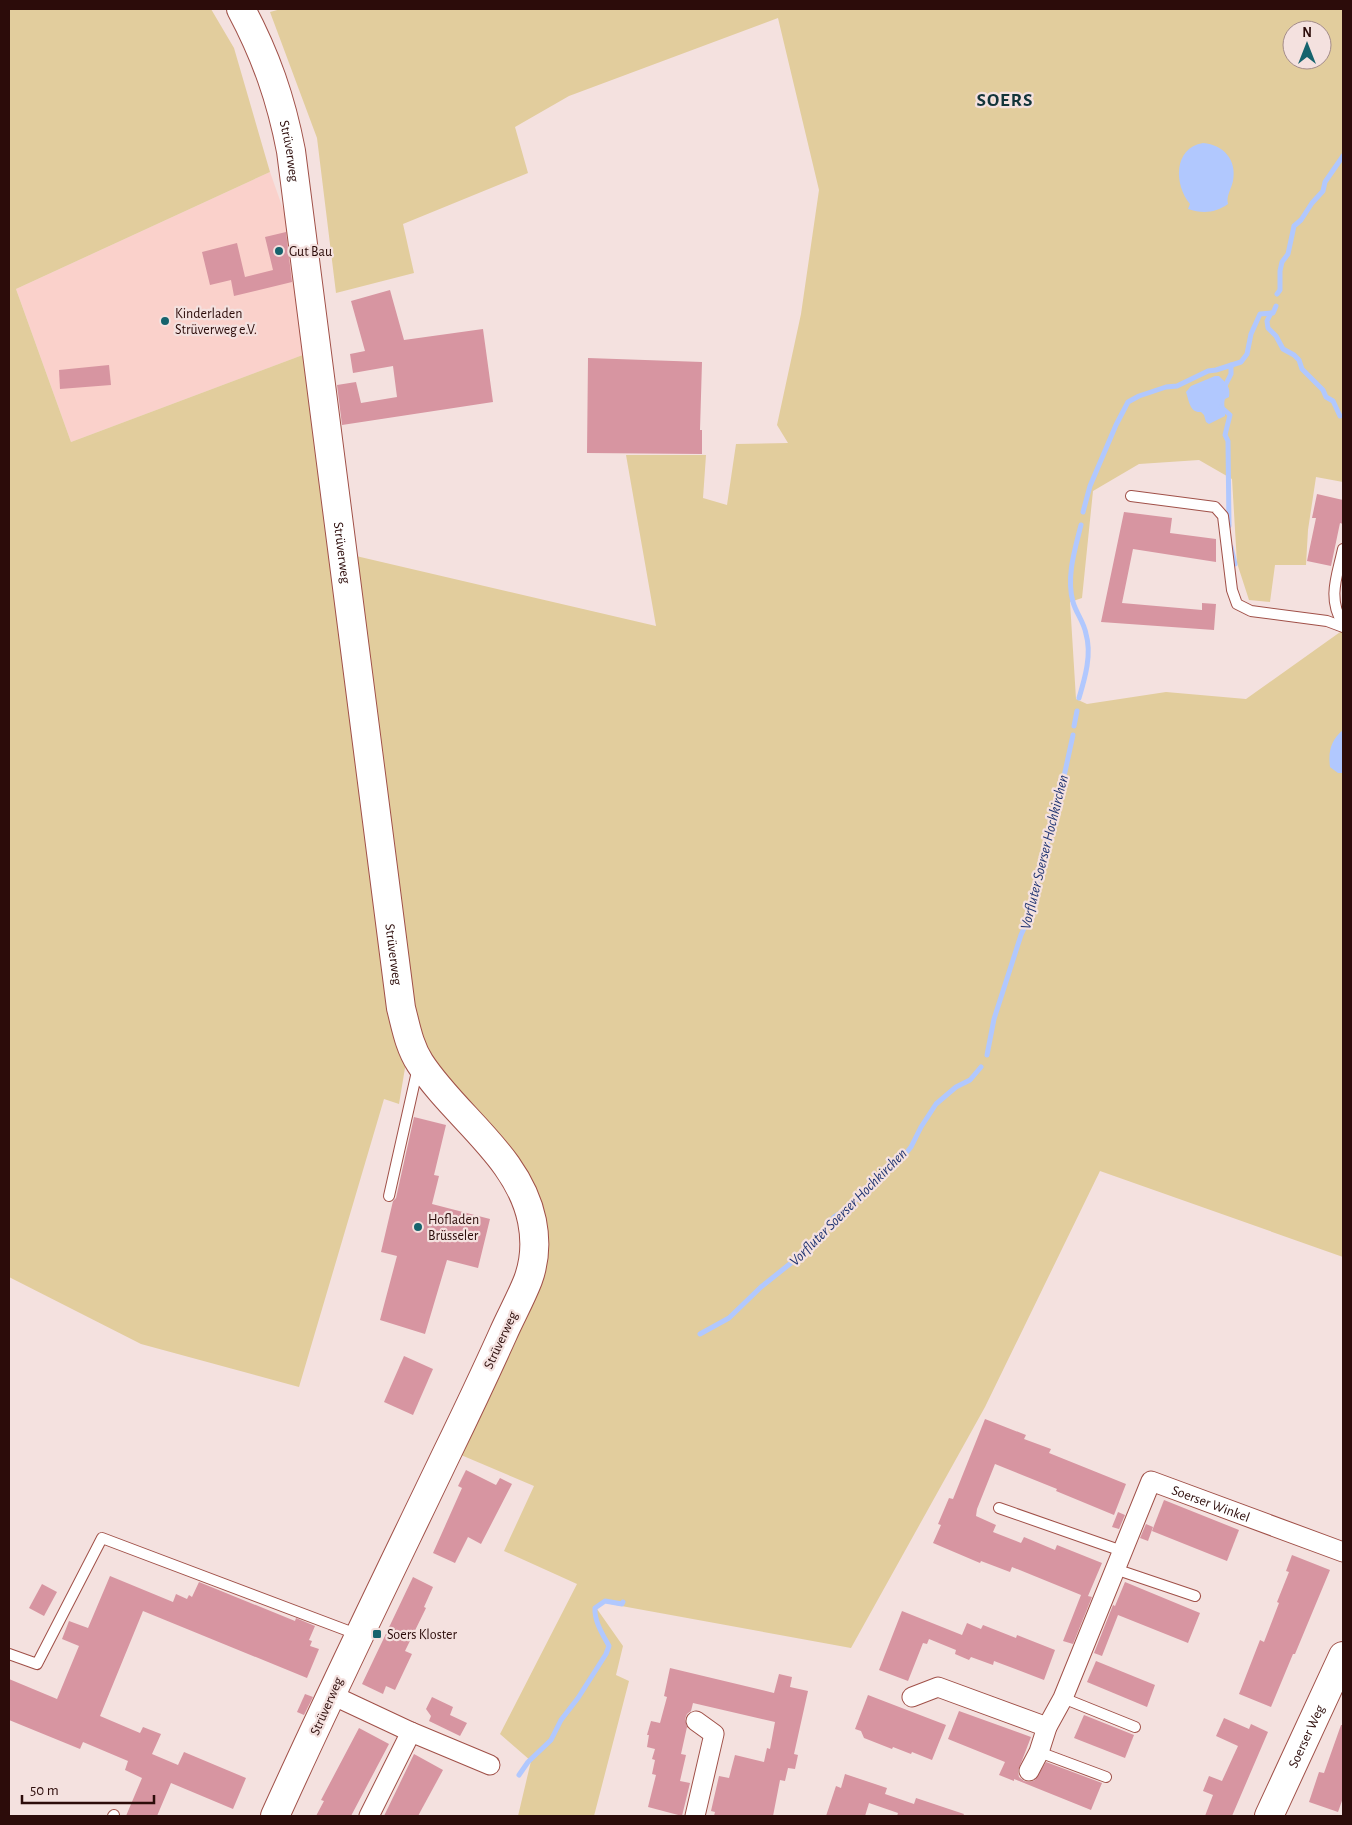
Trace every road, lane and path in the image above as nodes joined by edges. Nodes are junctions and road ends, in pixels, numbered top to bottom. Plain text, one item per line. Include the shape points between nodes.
1 (241, 9) edge
2 (1131, 496) dead end
3 (1343, 549) edge
4 (1343, 626) edge
5 (419, 1061) junction
6 (389, 1196) dead end
7 (999, 1508) dead end
8 (1122, 1551) junction
9 (1343, 1552) edge
10 (1115, 1569) junction
11 (1196, 1596) dead end
12 (360, 1635) junction
13 (9, 1654) edge
14 (1343, 1656) edge
15 (332, 1695) junction
16 (912, 1697) dead end
17 (1063, 1698) junction
18 (696, 1721) dead end
19 (1048, 1727) junction
20 (1135, 1727) dead end
21 (411, 1732) junction
22 (1039, 1752) junction
23 (490, 1765) dead end
24 (1029, 1771) dead end
25 (1106, 1777) dead end
26 (275, 1816) edge
27 (370, 1816) edge
28 (695, 1816) edge
29 (1269, 1816) edge

1 - 5 street, Strüverweg via 268,65 291,151 401,1008
2 - 4 lane via 1215,508 1223,516 1232,590 1237,604 1251,611
3 - 4 lane via 1333,597
5 - 6 lane
5 - 12 street, Strüverweg via 523,1191 533,1223 534,1259 528,1280
7 - 8 lane
8 - 9 street, Soerser Winkel via 1151,1481
8 - 10 street, Soerser Winkel
10 - 11 lane
10 - 17 street, Soerser Winkel
12 - 13 lane via 102,1538 37,1664
12 - 15 street, Strüverweg
14 - 29 street, Soerser Weg
15 - 21 street
15 - 26 street, Strüverweg
16 - 19 street via 938,1687
17 - 19 street, Soerser Winkel
17 - 20 lane
18 - 28 street via 714,1734
19 - 22 street, Soerser Winkel
21 - 23 street
21 - 27 street
22 - 24 street, Soerser Winkel
22 - 25 lane

